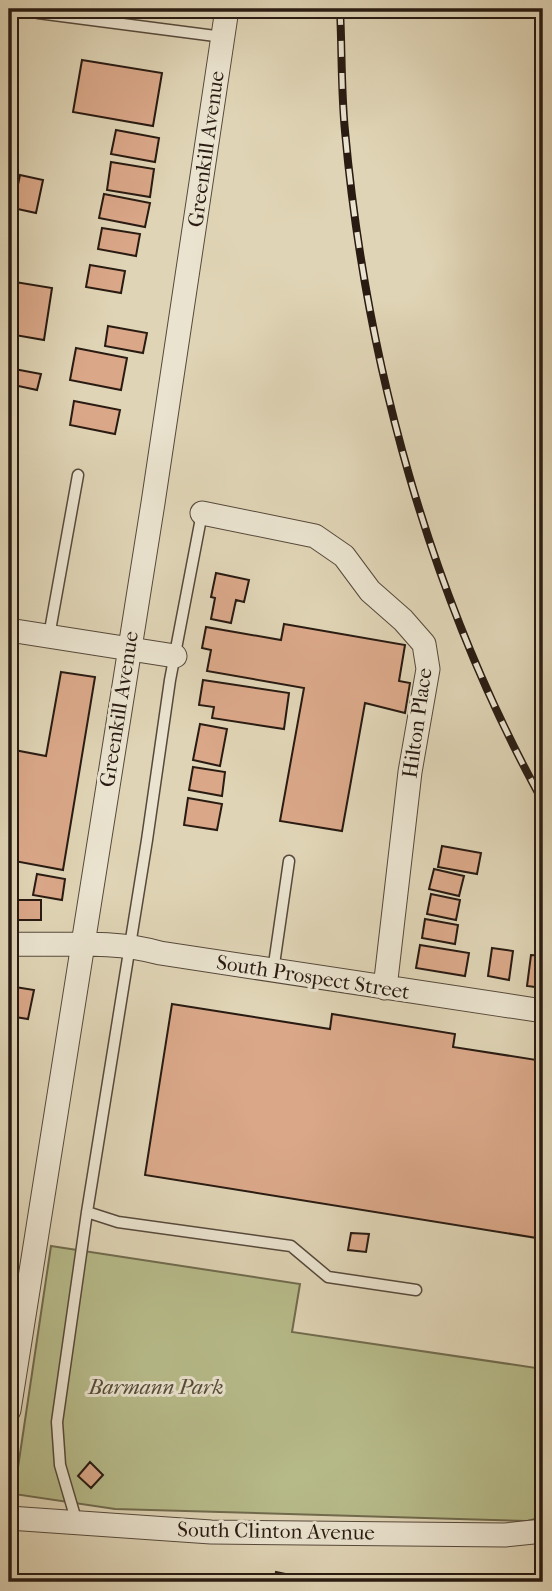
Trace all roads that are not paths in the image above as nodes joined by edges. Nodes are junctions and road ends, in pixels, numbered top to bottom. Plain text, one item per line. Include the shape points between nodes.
1 (227, 9) edge
2 (38, 13) dead end
3 (223, 37) junction
4 (78, 475) dead end
5 (202, 513) joint
6 (9, 630) edge
7 (49, 636) junction
8 (128, 649) junction
9 (175, 656) junction
10 (289, 861) dead end
11 (9, 944) edge
12 (83, 944) junction
13 (130, 946) junction
14 (273, 971) junction
15 (385, 988) junction
16 (543, 1011) edge
17 (87, 1212) junction
18 (416, 1290) dead end
19 (9, 1410) edge
20 (9, 1518) edge
21 (77, 1523) junction
22 (543, 1531) edge

1 - 3 street, Greenkill Avenue
2 - 3 lane
3 - 8 street, Greenkill Avenue
4 - 7 lane
5 - 9 lane
5 - 15 street, Hilton Place via 315,536 344,556 370,591 424,644 428,669 410,772
6 - 7 street
7 - 8 street
8 - 9 street
8 - 12 street, Greenkill Avenue
9 - 13 lane
10 - 14 lane
11 - 12 street, South Prospect Street
12 - 13 street, South Prospect Street
12 - 19 street, Greenkill Avenue
13 - 14 street, South Prospect Street
13 - 17 lane
14 - 15 street, South Prospect Street
15 - 16 street, South Prospect Street
17 - 18 lane via 118,1222 291,1246 328,1277
17 - 21 lane via 57,1422 60,1465
20 - 21 street, South Clinton Avenue
21 - 22 street, South Clinton Avenue via 211,1532 505,1535

